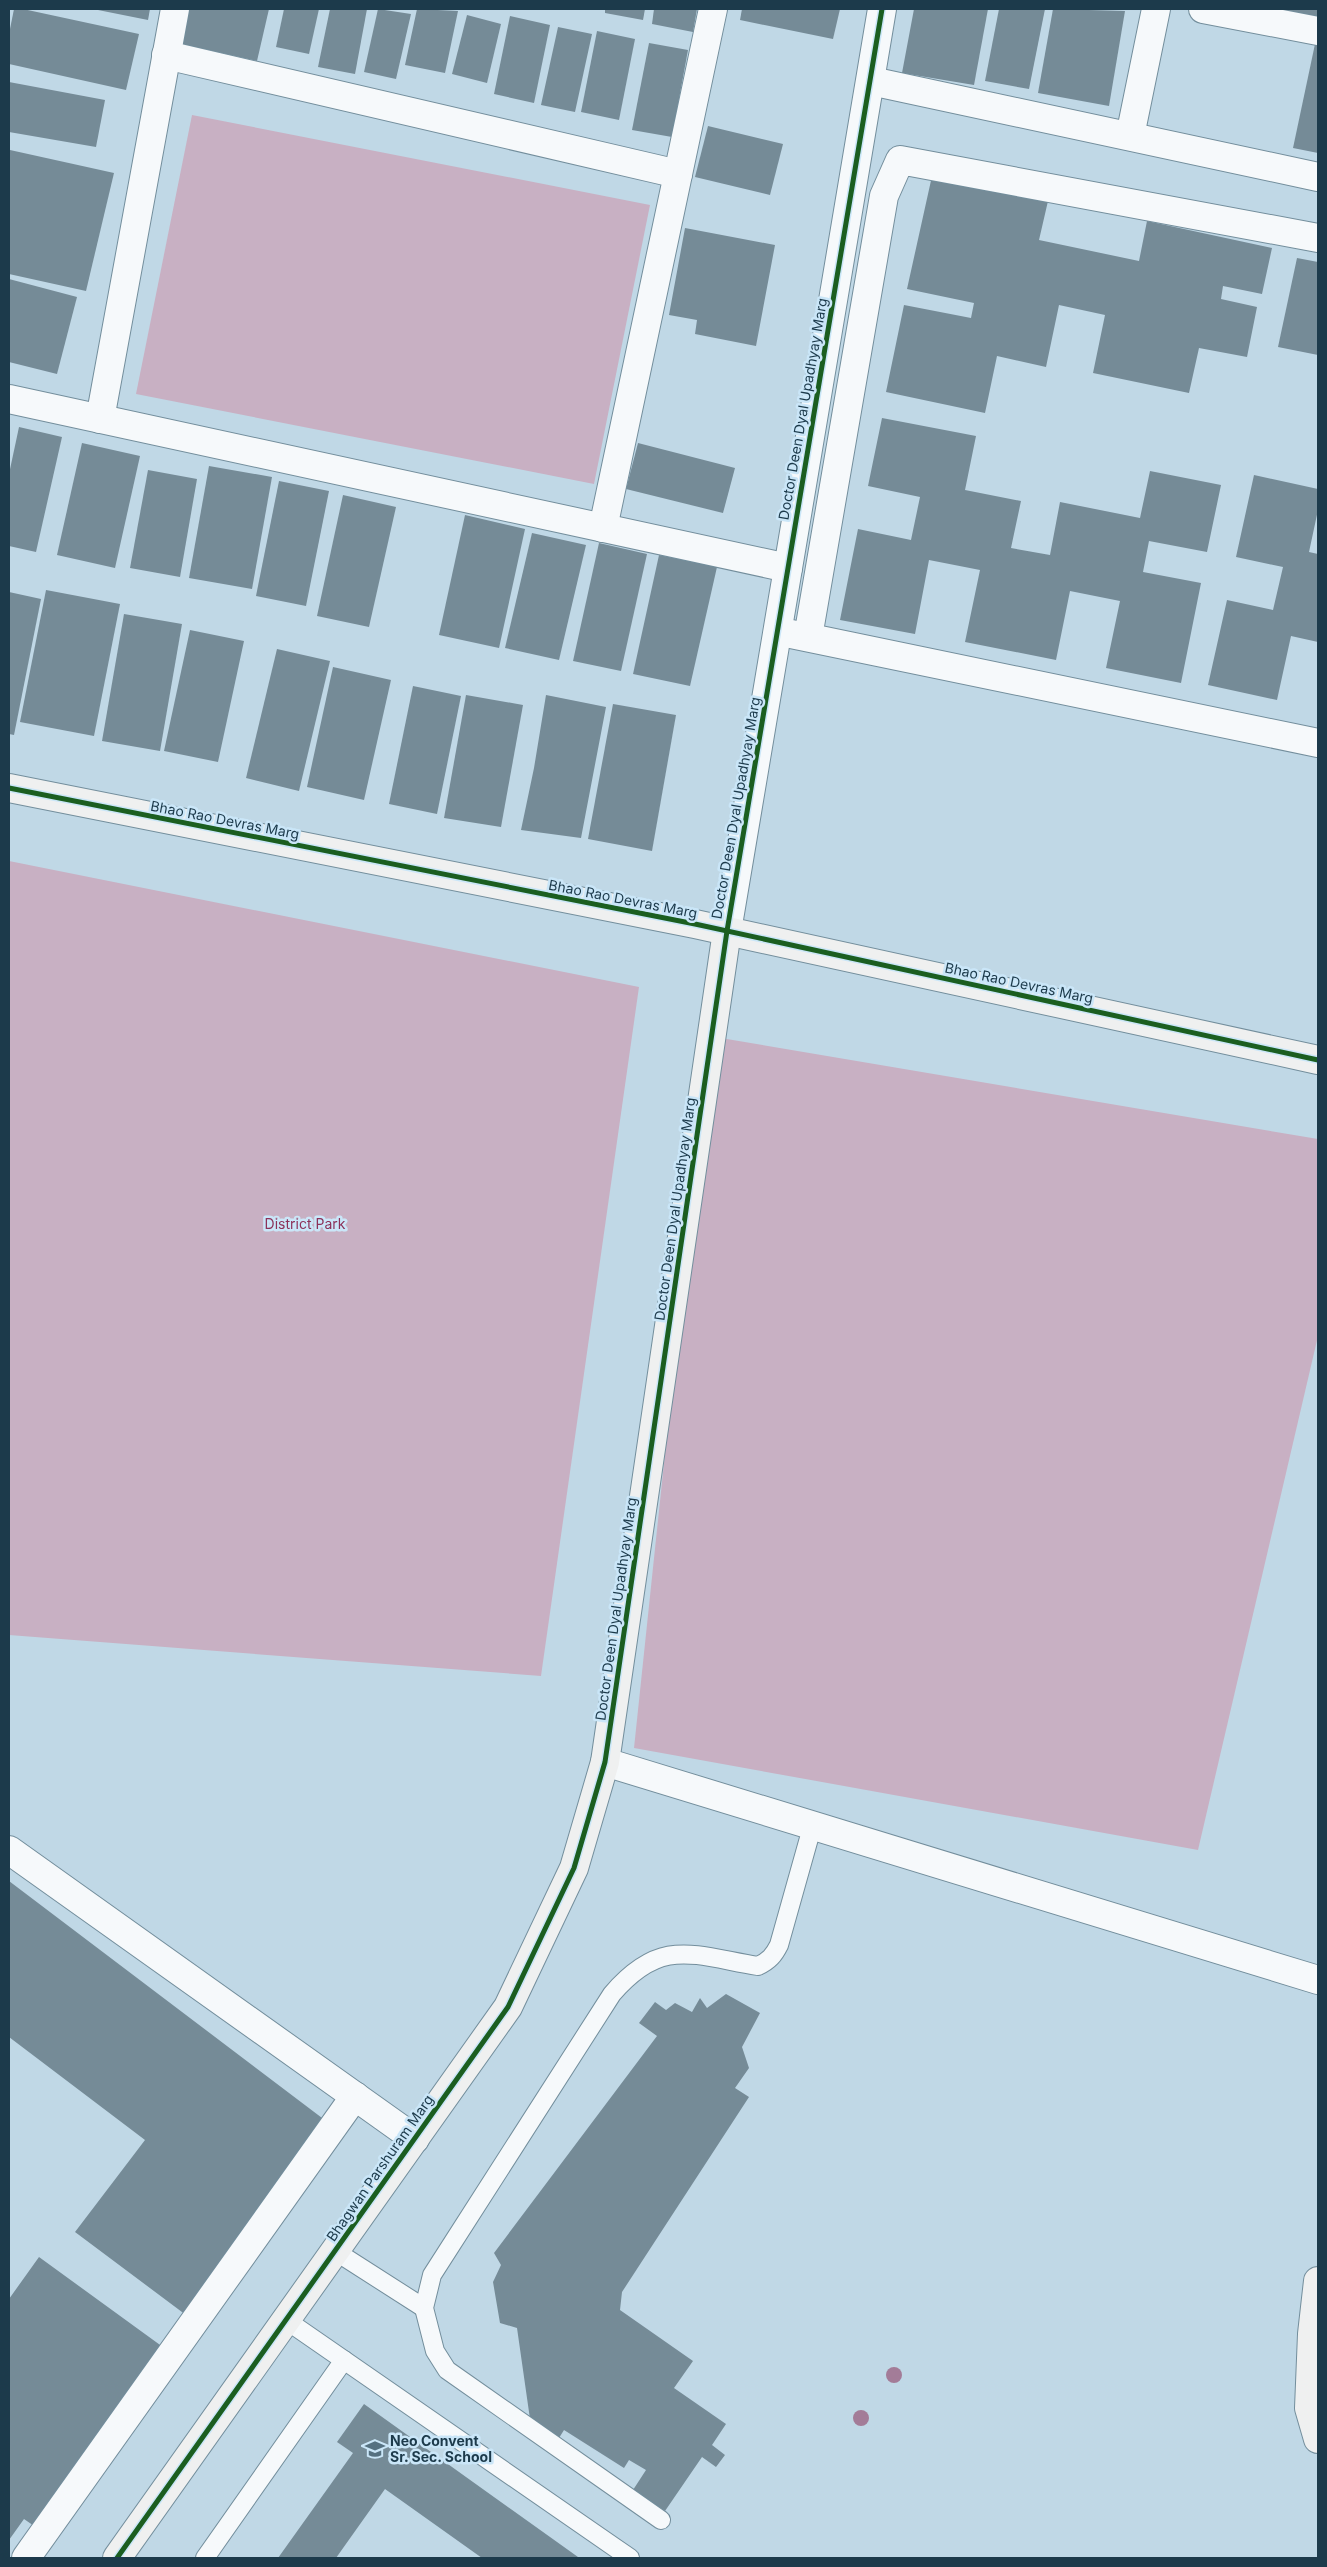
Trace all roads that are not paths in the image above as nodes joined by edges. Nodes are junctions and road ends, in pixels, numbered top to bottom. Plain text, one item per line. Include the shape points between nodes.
1 (175, 9) edge
2 (713, 9) edge
3 (882, 9) edge
4 (1156, 9) edge
5 (1203, 9) edge
6 (1318, 31) edge
7 (166, 56) junction
8 (871, 81) junction
9 (1130, 136) junction
10 (678, 174) junction
11 (1318, 177) edge
12 (1318, 238) edge
13 (9, 399) edge
14 (100, 418) junction
15 (603, 528) junction
16 (788, 568) junction
17 (777, 631) junction
18 (808, 637) junction
19 (1318, 743) edge
20 (9, 788) edge
21 (727, 931) junction
22 (1318, 1060) edge
23 (605, 1762) junction
24 (813, 1824) junction
25 (9, 1850) edge
26 (1318, 1980) edge
27 (355, 2096) junction
28 (414, 2139) junction
29 (335, 2251) junction
30 (1318, 2280) edge
31 (424, 2308) junction
32 (286, 2320) junction
33 (344, 2360) junction
34 (1318, 2438) edge
35 (661, 2520) dead end
36 (26, 2558) edge
37 (117, 2558) edge
38 (205, 2558) edge
39 (630, 2558) edge

1 - 7 street
2 - 10 street
3 - 8 street, Doctor Deen Dyal Upadhyay Marg
4 - 9 street
5 - 6 street
7 - 10 street
7 - 14 street
8 - 9 street
8 - 16 street, Doctor Deen Dyal Upadhyay Marg
9 - 11 street
10 - 15 street
12 - 18 street via 900,160 884,196
13 - 14 street
14 - 15 street
15 - 16 street
16 - 17 street, Doctor Deen Dyal Upadhyay Marg
17 - 18 street
17 - 21 street, Doctor Deen Dyal Upadhyay Marg
18 - 19 street
20 - 21 street, Bhao Rao Devras Marg
21 - 22 street, Bhao Rao Devras Marg
21 - 23 street, Doctor Deen Dyal Upadhyay Marg
23 - 24 street
23 - 28 street, Bhagwan Parshuram Marg via 574,1868 508,2007
24 - 26 street
24 - 31 lane via 775,1953 758,1966 683,1954 664,1955 643,1965 627,1978 612,1994 432,2275
25 - 27 street
27 - 28 street
27 - 36 street
28 - 29 street, Bhagwan Parshuram Marg
29 - 31 lane
29 - 32 street, Bhagwan Parshuram Marg
30 - 34 street via 1309,2408
31 - 35 lane via 435,2351 447,2370
32 - 33 lane
32 - 37 street, Bhagwan Parshuram Marg
33 - 38 lane
33 - 39 lane

